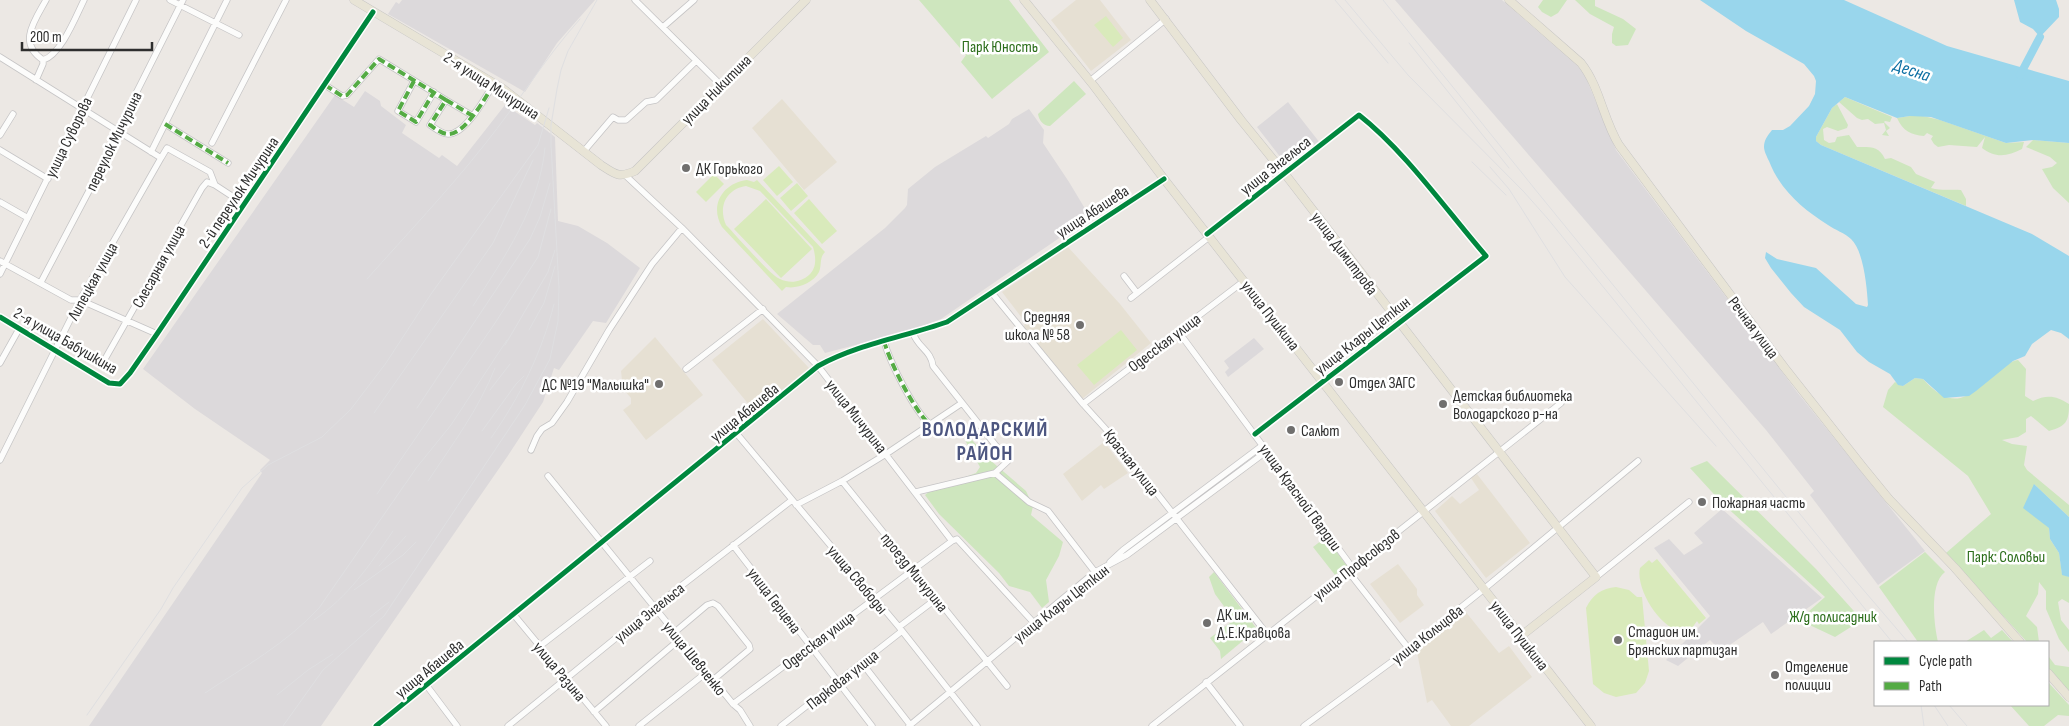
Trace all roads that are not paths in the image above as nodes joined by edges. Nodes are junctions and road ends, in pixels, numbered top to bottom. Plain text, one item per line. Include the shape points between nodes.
1 (46, 0) edge
2 (84, 0) edge
3 (136, 0) edge
4 (170, 0) edge
5 (227, 0) edge
6 (286, 0) edge
7 (354, 0) edge
8 (635, 0) edge
9 (694, 0) edge
10 (806, 0) edge
11 (1024, 0) edge
12 (1150, 0) edge
13 (1509, 0) edge
14 (182, 2) edge
15 (374, 12) junction
16 (1166, 19) junction
17 (215, 22) junction
18 (663, 27) junction
19 (239, 35) dead end
20 (0, 57) edge
21 (43, 60) junction
22 (696, 61) junction
23 (36, 80) junction
24 (414, 81) junction
25 (1090, 81) junction
26 (494, 83) junction
27 (720, 84) junction
28 (325, 85) junction
29 (434, 92) junction
30 (446, 100) junction
31 (82, 108) junction
32 (13, 114) dead end
33 (473, 116) junction
34 (165, 124) junction
35 (117, 131) junction
36 (0, 135) edge
37 (157, 142) junction
38 (212, 143) dead end
39 (167, 148) junction
40 (0, 150) edge
41 (584, 151) junction
42 (151, 152) junction
43 (161, 158) junction
44 (228, 163) dead end
45 (1286, 174) junction
46 (625, 175) junction
47 (48, 178) junction
48 (1164, 179) junction
49 (215, 185) junction
50 (0, 202) edge
51 (244, 204) junction
52 (28, 218) junction
53 (682, 228) junction
54 (1208, 236) junction
55 (1486, 256) joint
56 (2, 262) edge
57 (0, 274) edge
58 (1124, 276) dead end
59 (1244, 281) junction
60 (41, 282) junction
61 (992, 293) junction
62 (1137, 293) junction
63 (1131, 298) dead end
64 (80, 300) junction
65 (763, 309) junction
66 (0, 317) edge
67 (128, 320) junction
68 (1398, 322) junction
69 (19, 329) junction
70 (1178, 331) junction
71 (913, 333) junction
72 (158, 334) junction
73 (884, 341) junction
74 (55, 350) junction
75 (106, 359) dead end
76 (0, 363) edge
77 (818, 366) junction
78 (686, 369) dead end
79 (1323, 381) junction
80 (120, 384) joint
81 (962, 403) junction
82 (1561, 403) dead end
83 (1083, 404) junction
84 (929, 424) junction
85 (737, 434) junction
86 (1255, 434) junction
87 (1265, 448) junction
88 (531, 450) dead end
89 (1500, 451) junction
90 (886, 454) junction
91 (0, 460) edge
92 (1638, 461) dead end
93 (995, 473) junction
94 (548, 476) dead end
95 (842, 481) junction
96 (916, 492) junction
97 (1689, 502) dead end
98 (794, 503) junction
99 (1423, 511) junction
100 (1174, 516) junction
101 (1558, 528) junction
102 (952, 541) junction
103 (603, 543) junction
104 (733, 545) junction
105 (650, 561) dead end
106 (1350, 569) junction
107 (913, 570) junction
108 (1095, 572) junction
109 (630, 576) junction
110 (1596, 577) junction
111 (1484, 589) junction
112 (874, 598) junction
113 (936, 599) junction
114 (654, 607) junction
115 (514, 615) junction
116 (1034, 623) junction
117 (900, 629) junction
118 (675, 632) junction
119 (1267, 634) junction
120 (1521, 636) junction
121 (680, 640) junction
122 (2019, 641) edge
123 (540, 646) junction
124 (810, 647) junction
125 (1409, 649) junction
126 (988, 662) junction
127 (862, 663) junction
128 (707, 672) junction
129 (2049, 674) edge
130 (566, 679) junction
131 (714, 680) junction
132 (837, 682) junction
133 (1206, 682) junction
134 (427, 686) junction
135 (1006, 686) dead end
136 (950, 694) junction
137 (2069, 697) edge
138 (733, 704) junction
139 (594, 712) junction
140 (376, 726) edge
141 (457, 726) edge
142 (508, 726) edge
143 (606, 726) edge
144 (639, 726) edge
145 (750, 726) edge
146 (781, 726) edge
147 (872, 726) edge
148 (910, 726) edge
149 (977, 726) edge
150 (1152, 726) edge
151 (1240, 726) edge
152 (1304, 726) edge
153 (1591, 726) edge

1 - 21 street via 29,33 32,48
2 - 21 street via 60,46
3 - 31 street, улица Суворова
4 - 14 street
5 - 17 street
6 - 38 street
7 - 15 main road, 2-я улица Мичурина
8 - 18 street
9 - 18 street
10 - 27 main road, улица Никитина
11 - 25 main road, улица Пушкина
12 - 16 main road, улица Димитрова
13 - 122 main road, Речная улица via 1582,63 1619,145 1784,367 1884,493
14 - 17 street
14 - 35 street, переулок Мичурина
15 - 26 main road, 2-я улица Мичурина
15 - 28 street, 2-й переулок Мичурина
16 - 25 street
16 - 45 main road, улица Димитрова via 1241,120
17 - 19 street
17 - 34 street
18 - 22 street
20 - 23 street
21 - 23 street
22 - 27 street
22 - 41 street via 656,100 646,102 626,120 613,117
23 - 31 street
24 - 28 street via 378,59 347,95 342,96
24 - 29 street
24 - 29 street via 398,111 416,122
25 - 48 main road, улица Пушкина
26 - 33 street
26 - 41 main road, 2-я улица Мичурина
27 - 46 main road, улица Никитина via 635,170
28 - 51 street, 2-й переулок Мичурина
29 - 30 street
30 - 33 street
30 - 33 street via 430,125 442,133 458,132
31 - 35 street
31 - 47 street, улица Суворова
32 - 36 street
34 - 37 street
34 - 44 street
35 - 42 street
35 - 60 street, переулок Мичурина
37 - 39 street
37 - 42 street
39 - 43 street, Липецкая улица
39 - 49 street via 210,172
40 - 47 street
41 - 46 main road, 2-я улица Мичурина via 612,172
42 - 43 street
43 - 64 street, Липецкая улица
45 - 54 street, улица Энгельса
45 - 55 street, улица Энгельса via 1359,115 1412,169
45 - 68 main road, улица Димитрова
46 - 53 street, улица Мичурина
47 - 52 street, улица Суворова
48 - 54 main road, улица Пушкина
48 - 61 street, улица Абашева
49 - 51 street
49 - 67 street, Слесарная улица via 207,182 202,188
50 - 52 street
51 - 72 street, 2-й переулок Мичурина
52 - 56 street, улица Суворова
53 - 65 street, улица Мичурина
53 - 88 street via 652,264 552,423 536,436
54 - 59 main road, улица Пушкина
54 - 62 street, улица Энгельса
55 - 68 street, улица Клары Цеткин
56 - 57 street, улица Суворова
56 - 60 street
58 - 62 street
59 - 70 street, Одесская улица
59 - 79 main road, улица Пушкина
60 - 64 street via 71,300
61 - 71 street, улица Абашева via 947,322
61 - 83 street, Красная улица
62 - 63 street, улица Энгельса
64 - 67 street
64 - 74 street, Липецкая улица
65 - 77 street, улица Мичурина
65 - 78 street
66 - 69 street, 2-я улица Бабушкина
67 - 72 street
67 - 75 street, Слесарная улица
68 - 79 street, улица Клары Цеткин
68 - 89 main road, улица Димитрова
69 - 74 street, 2-я улица Бабушкина
69 - 76 street
70 - 83 street, Одесская улица
70 - 86 street, улица Красной Гвардии
71 - 73 street, улица Абашева
71 - 81 street via 916,343 925,349 933,366
72 - 80 street, 2-й переулок Мичурина
73 - 77 street, улица Абашева via 850,350
73 - 84 street via 897,373
74 - 80 street, 2-я улица Бабушкина via 109,383
74 - 91 street, Липецкая улица
77 - 85 street, улица Абашева
77 - 90 street, улица Мичурина
79 - 86 street, улица Клары Цеткин
79 - 99 main road, улица Пушкина
81 - 84 street, улица Энгельса
81 - 93 street via 1008,461
82 - 89 street, улица Профсоюзов
83 - 100 street, Красная улица
84 - 90 street, улица Энгельса
85 - 98 street, улица Свободы
85 - 103 street, улица Абашева
86 - 87 street, улица Красной Гвардии
87 - 100 street, улица Клары Цеткин
87 - 106 street, улица Красной Гвардии
89 - 99 street, улица Профсоюзов
89 - 101 main road, улица Димитрова
90 - 95 street, улица Энгельса
90 - 96 street, улица Мичурина
92 - 101 street, улица Кольцова
93 - 96 street
93 - 108 street via 1029,502 1048,512
94 - 103 street, улица Шевченко
95 - 98 street, улица Энгельса
95 - 107 street, проезд Мичурина
96 - 102 street, улица Мичурина
97 - 110 street
98 - 104 street, улица Энгельса
98 - 112 street, улица Свободы
99 - 106 street, улица Профсоюзов
99 - 111 main road, улица Пушкина
100 - 108 street, улица Клары Цеткин via 1127,555
100 - 119 street, Красная улица
101 - 110 main road, улица Димитрова
101 - 111 street, улица Кольцова
102 - 107 street, Одесская улица
102 - 116 street, улица Мичурина via 958,539
103 - 109 street, улица Шевченко
103 - 115 street, улица Абашева
104 - 114 street, улица Энгельса
104 - 124 street, улица Герцена
105 - 109 street
106 - 119 street, улица Профсоюзов
106 - 125 street, улица Красной Гвардии
107 - 112 street, Одесская улица
107 - 113 street, проезд Мичурина
108 - 116 street, улица Клары Цеткин
109 - 114 street, улица Шевченко
109 - 123 street
110 - 120 main road
111 - 120 main road, улица Пушкина
111 - 125 street, улица Кольцова
112 - 117 street, улица Свободы
112 - 124 street, Одесская улица
113 - 117 street, Парковая улица
113 - 126 street, проезд Мичурина
114 - 118 street, улица Шевченко
114 - 130 street, улица Энгельса
115 - 123 street, улица Разина
115 - 134 street, улица Абашева
116 - 126 street, улица Клары Цеткин
117 - 127 street, Парковая улица
117 - 136 street, улица Свободы
118 - 121 street, улица Шевченко
118 - 131 street via 707,605 713,603 718,606 750,649
119 - 133 street, улица Профсоюзов
120 - 153 main road, улица Пушкина
121 - 128 street, улица Шевченко
121 - 139 street
123 - 130 street, улица Разина
124 - 132 street, улица Герцена
124 - 138 street, Одесская улица
125 - 152 street, улица Кольцова
126 - 135 street, проезд Мичурина
126 - 136 street, улица Клары Цеткин
127 - 132 street, Парковая улица
127 - 148 street
128 - 131 street, улица Шевченко
128 - 144 street
129 - 137 main road
130 - 139 street, улица Разина
130 - 142 street, улица Энгельса
131 - 138 street, улица Шевченко
132 - 146 street, Парковая улица
132 - 147 street, улица Герцена
133 - 150 street, улица Профсоюзов
133 - 151 street
134 - 140 street, улица Абашева
134 - 141 street
136 - 148 street, улица Клары Цеткин
136 - 149 street, улица Свободы
138 - 145 street, улица Шевченко
139 - 143 street, улица Разина

